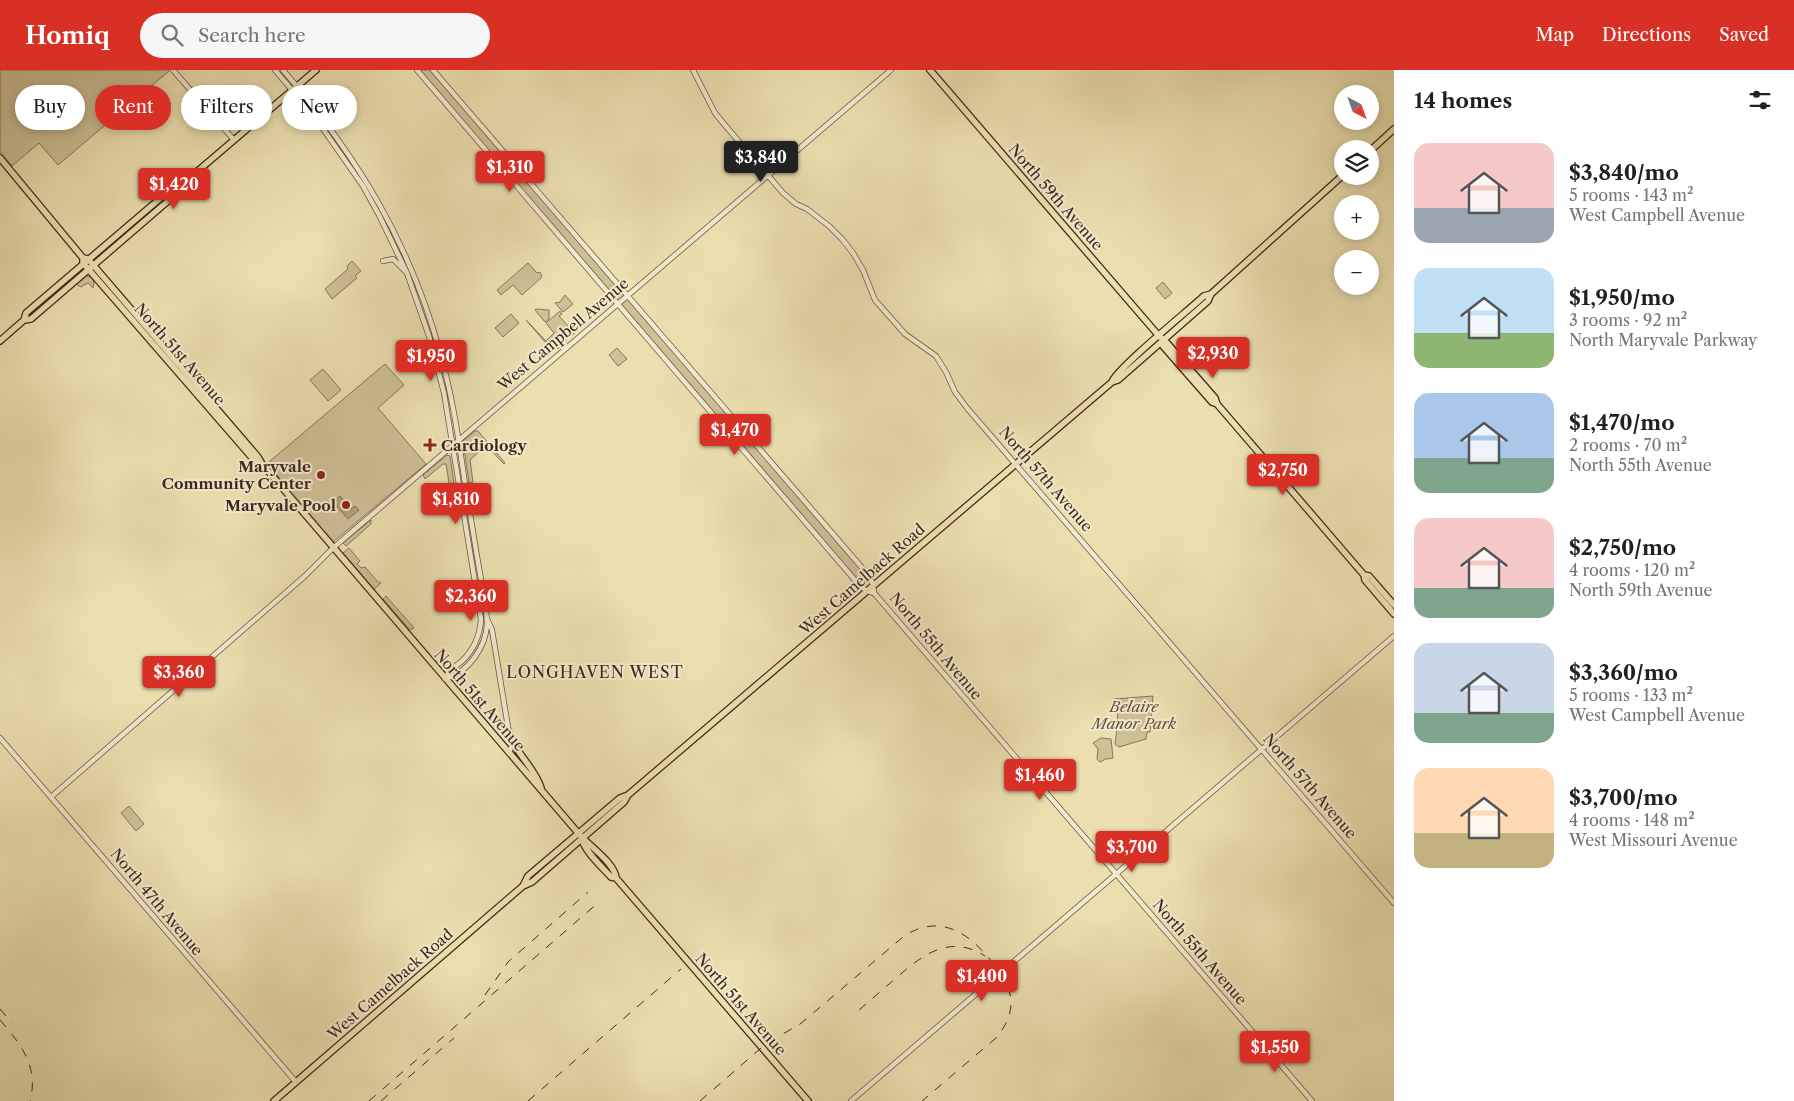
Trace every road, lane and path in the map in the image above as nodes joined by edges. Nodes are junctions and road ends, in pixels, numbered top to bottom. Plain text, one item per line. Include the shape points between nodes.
1 (173, 70) edge
2 (275, 70) edge
3 (284, 70) edge
4 (316, 70) edge
5 (417, 70) edge
6 (433, 70) edge
7 (693, 70) edge
8 (891, 70) edge
9 (930, 70) edge
10 (292, 85) edge
11 (293, 85) edge
12 (298, 85) edge
13 (282, 99) edge
14 (1394, 129) edge
15 (324, 130) edge
16 (329, 130) edge
17 (331, 130) edge
18 (234, 140) junction
19 (339, 140) junction
20 (1379, 143) edge
21 (0, 158) edge
22 (768, 176) junction
23 (1334, 183) edge
24 (172, 193) junction
25 (85, 260) junction
26 (382, 260) dead end
27 (91, 267) junction
28 (407, 273) junction
29 (628, 295) junction
30 (618, 304) junction
31 (24, 320) junction
32 (1161, 339) junction
33 (0, 341) edge
34 (458, 440) junction
35 (452, 446) junction
36 (455, 463) junction
37 (1015, 464) junction
38 (466, 486) junction
39 (468, 504) junction
40 (463, 510) junction
41 (333, 548) junction
42 (1364, 575) junction
43 (874, 585) junction
44 (867, 591) junction
45 (874, 593) junction
46 (1394, 605) edge
47 (1394, 614) edge
48 (487, 619) junction
49 (1394, 636) edge
50 (445, 679) junction
51 (0, 738) edge
52 (513, 742) junction
53 (1262, 749) junction
54 (509, 753) junction
55 (543, 792) junction
56 (51, 797) junction
57 (580, 836) junction
58 (1116, 874) junction
59 (1394, 903) edge
60 (296, 1082) junction
61 (274, 1101) edge
62 (808, 1101) edge
63 (851, 1101) edge
64 (1312, 1101) edge

1 - 18 street
2 - 10 street
3 - 11 street
4 - 12 main road
5 - 30 street, North 55th Avenue
6 - 29 street, North 55th Avenue
7 - 22 street, North 57th Avenue via 715,113
8 - 22 street, West Campbell Avenue
9 - 32 main road, North 59th Avenue
13 - 18 main road
14 - 20 main road
15 - 28 street via 363,186
16 - 19 street
17 - 19 street
18 - 24 main road
19 - 34 street via 385,213 415,276 442,357
21 - 25 main road, North 51st Avenue
22 - 29 street, West Campbell Avenue
22 - 37 street, North 57th Avenue via 796,204 807,209 842,239 853,253 875,300 901,330 936,356 954,392
23 - 32 main road, West Camelback Road via 1211,294 1204,296
24 - 25 main road via 163,196
24 - 27 main road via 168,201
25 - 27 main road, North 51st Avenue
25 - 31 main road via 26,313
26 - 28 street via 395,260
27 - 31 main road via 31,319
27 - 41 main road, North 51st Avenue
28 - 35 street via 434,352
29 - 30 street, West Campbell Avenue
29 - 43 street, North 55th Avenue
30 - 34 street, West Campbell Avenue
30 - 44 street, North 55th Avenue
31 - 33 main road
32 - 37 main road, West Camelback Road
32 - 42 main road, North 59th Avenue via 1169,353
34 - 35 street, West Campbell Avenue
34 - 38 street
35 - 36 street
35 - 41 street, West Campbell Avenue
36 - 38 street via 462,484
36 - 40 street
37 - 43 main road, West Camelback Road
37 - 53 street, North 57th Avenue
38 - 39 street
39 - 40 street
39 - 48 street
40 - 50 street via 480,628 471,650
41 - 50 main road, North 51st Avenue
41 - 56 street, West Campbell Avenue
42 - 46 main road, North 59th Avenue via 1369,576
42 - 47 main road, North 59th Avenue
43 - 44 main road, West Camelback Road
43 - 45 street, North 55th Avenue
44 - 45 street, North 55th Avenue
44 - 57 main road, West Camelback Road via 628,795 620,798
45 - 58 street, North 55th Avenue
48 - 50 street via 485,639 479,651 457,673
48 - 52 street via 492,630
49 - 53 street
50 - 54 main road, North 51st Avenue
51 - 56 street, North 47th Avenue
52 - 54 street
52 - 55 main road
53 - 58 street
53 - 59 street, North 57th Avenue
54 - 55 main road, North 51st Avenue
55 - 57 main road, North 51st Avenue
56 - 60 street, North 47th Avenue
57 - 60 main road, West Camelback Road via 528,876 523,886
57 - 62 main road, North 51st Avenue via 587,840
58 - 63 street
58 - 64 street, North 55th Avenue
60 - 61 main road, West Camelback Road

